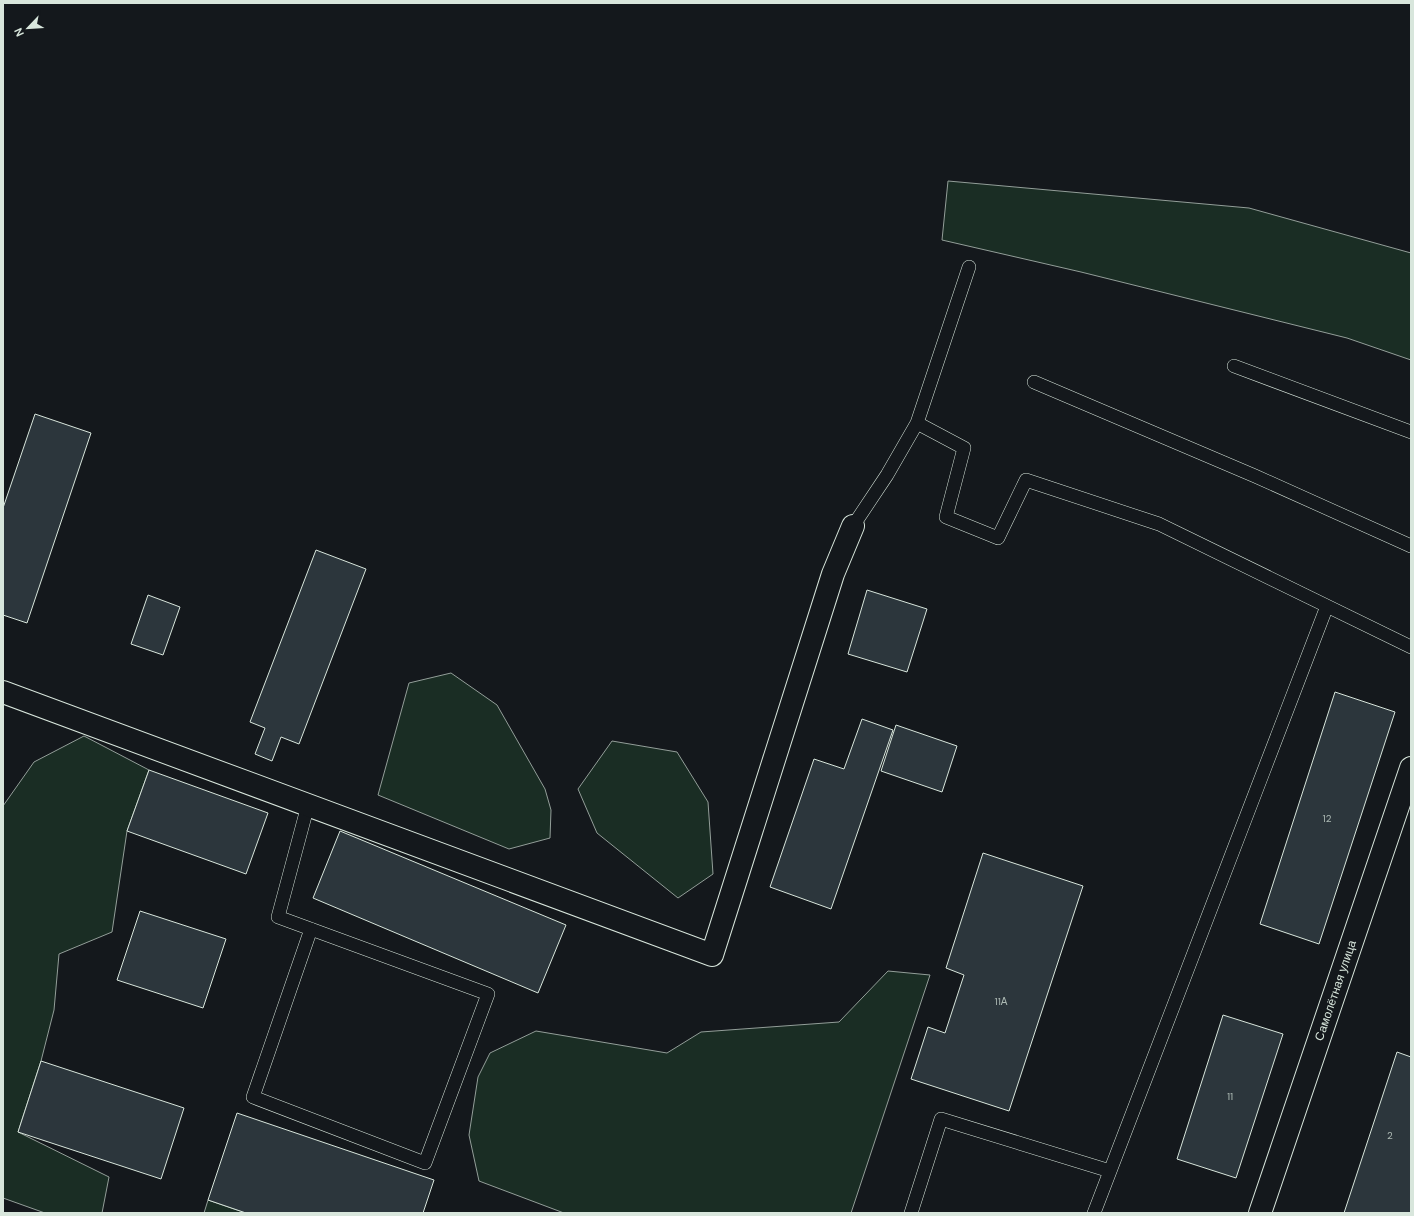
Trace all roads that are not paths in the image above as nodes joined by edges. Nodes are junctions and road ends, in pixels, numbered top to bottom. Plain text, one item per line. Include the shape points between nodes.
1 (969, 267) dead end
2 (1234, 366) dead end
3 (1034, 382) dead end
4 (917, 423) junction
5 (1411, 432) edge
6 (852, 526) joint
7 (1411, 546) edge
8 (1328, 606) junction
9 (1411, 647) edge
10 (3, 692) edge
11 (1411, 768) edge
12 (308, 805) junction
13 (311, 929) junction
14 (1110, 1171) junction
15 (911, 1213) edge
16 (1094, 1213) edge
17 (1260, 1213) edge

1 - 4 lane
2 - 5 lane
3 - 7 lane
4 - 6 lane
4 - 8 lane via 964,448 946,517 998,538 1026,480 1159,524
6 - 12 street via 833,574 712,955
8 - 9 lane
8 - 14 lane
10 - 12 street
11 - 17 street, Самолётная улица
12 - 13 lane via 278,917
13 - 13 lane via 488,994 426,1163 253,1098
14 - 15 lane via 941,1118
14 - 16 lane

